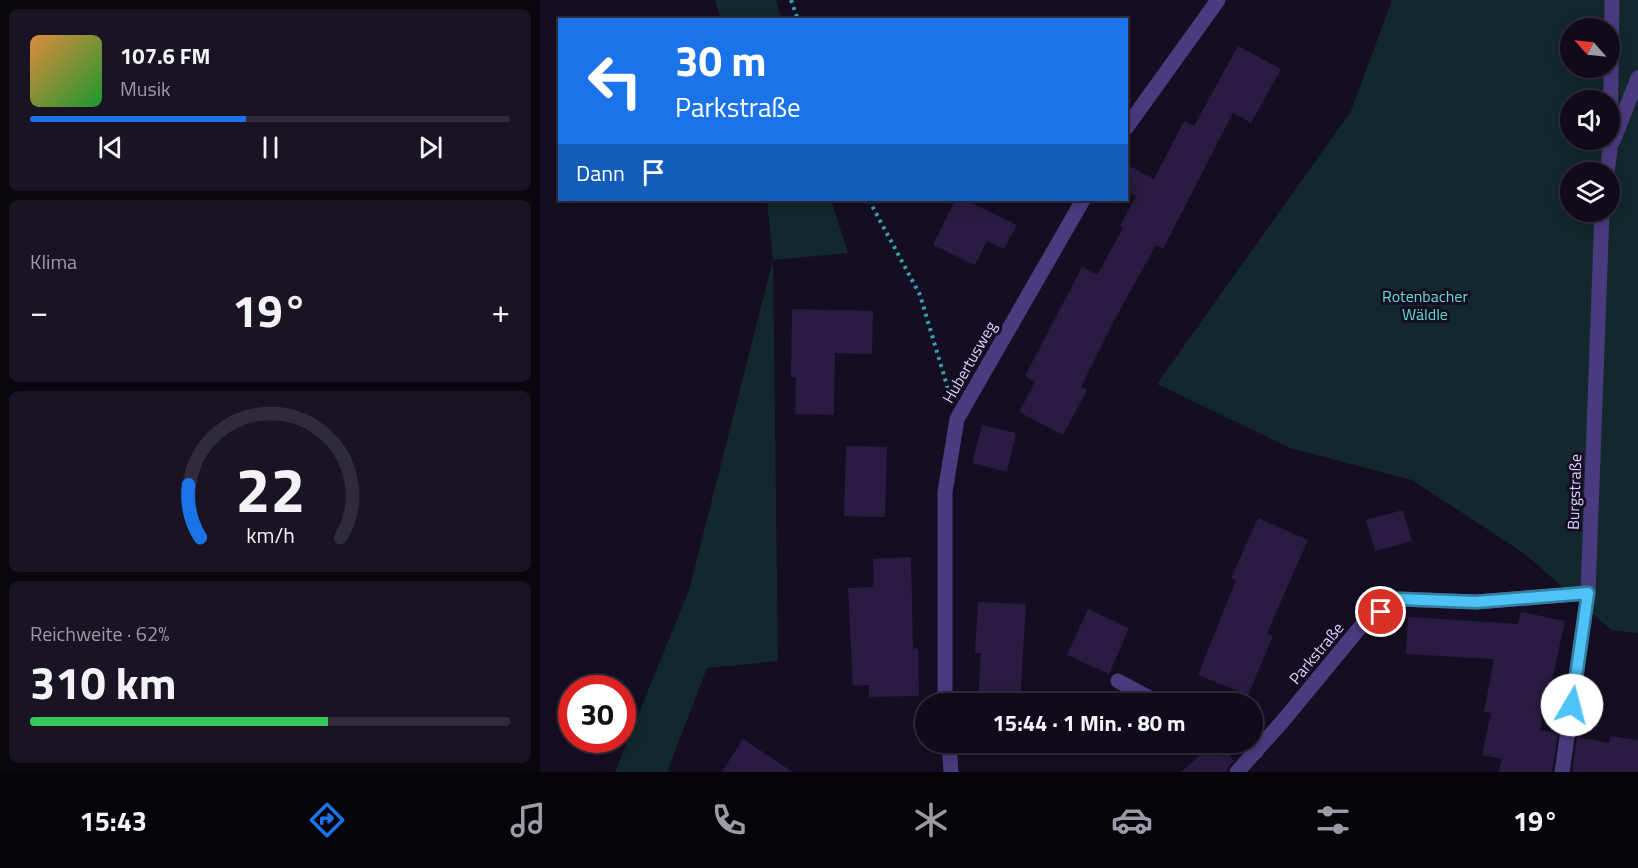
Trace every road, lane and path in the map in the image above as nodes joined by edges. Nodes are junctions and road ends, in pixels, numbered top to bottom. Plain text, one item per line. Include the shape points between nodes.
1 (791, 0) edge
2 (1218, 0) edge
3 (1612, 0) edge
4 (797, 18) edge
5 (1638, 78) edge
6 (1611, 90) edge
7 (1620, 124) edge
8 (1128, 125) edge
9 (1610, 150) edge
10 (1608, 162) edge
11 (870, 201) edge
12 (1082, 201) edge
13 (1602, 222) edge
14 (957, 418) junction
15 (1588, 593) junction
16 (1118, 681) dead end
17 (944, 693) edge
18 (1140, 693) edge
19 (1263, 744) edge
20 (950, 753) edge
21 (1255, 753) edge
22 (951, 772) edge
23 (1237, 772) edge
24 (1562, 772) edge

1 - 4 path
2 - 8 street
3 - 6 street
5 - 7 street
9 - 10 street
11 - 14 path via 920,295
12 - 14 street, Hubertusweg
13 - 15 street, Burgstraße
14 - 17 street, Hubertusweg via 945,492
15 - 19 street, Parkstraße via 1476,602 1399,599 1362,625
15 - 24 street, Burgstraße
16 - 18 street
20 - 22 street
21 - 23 street, Parkstraße

